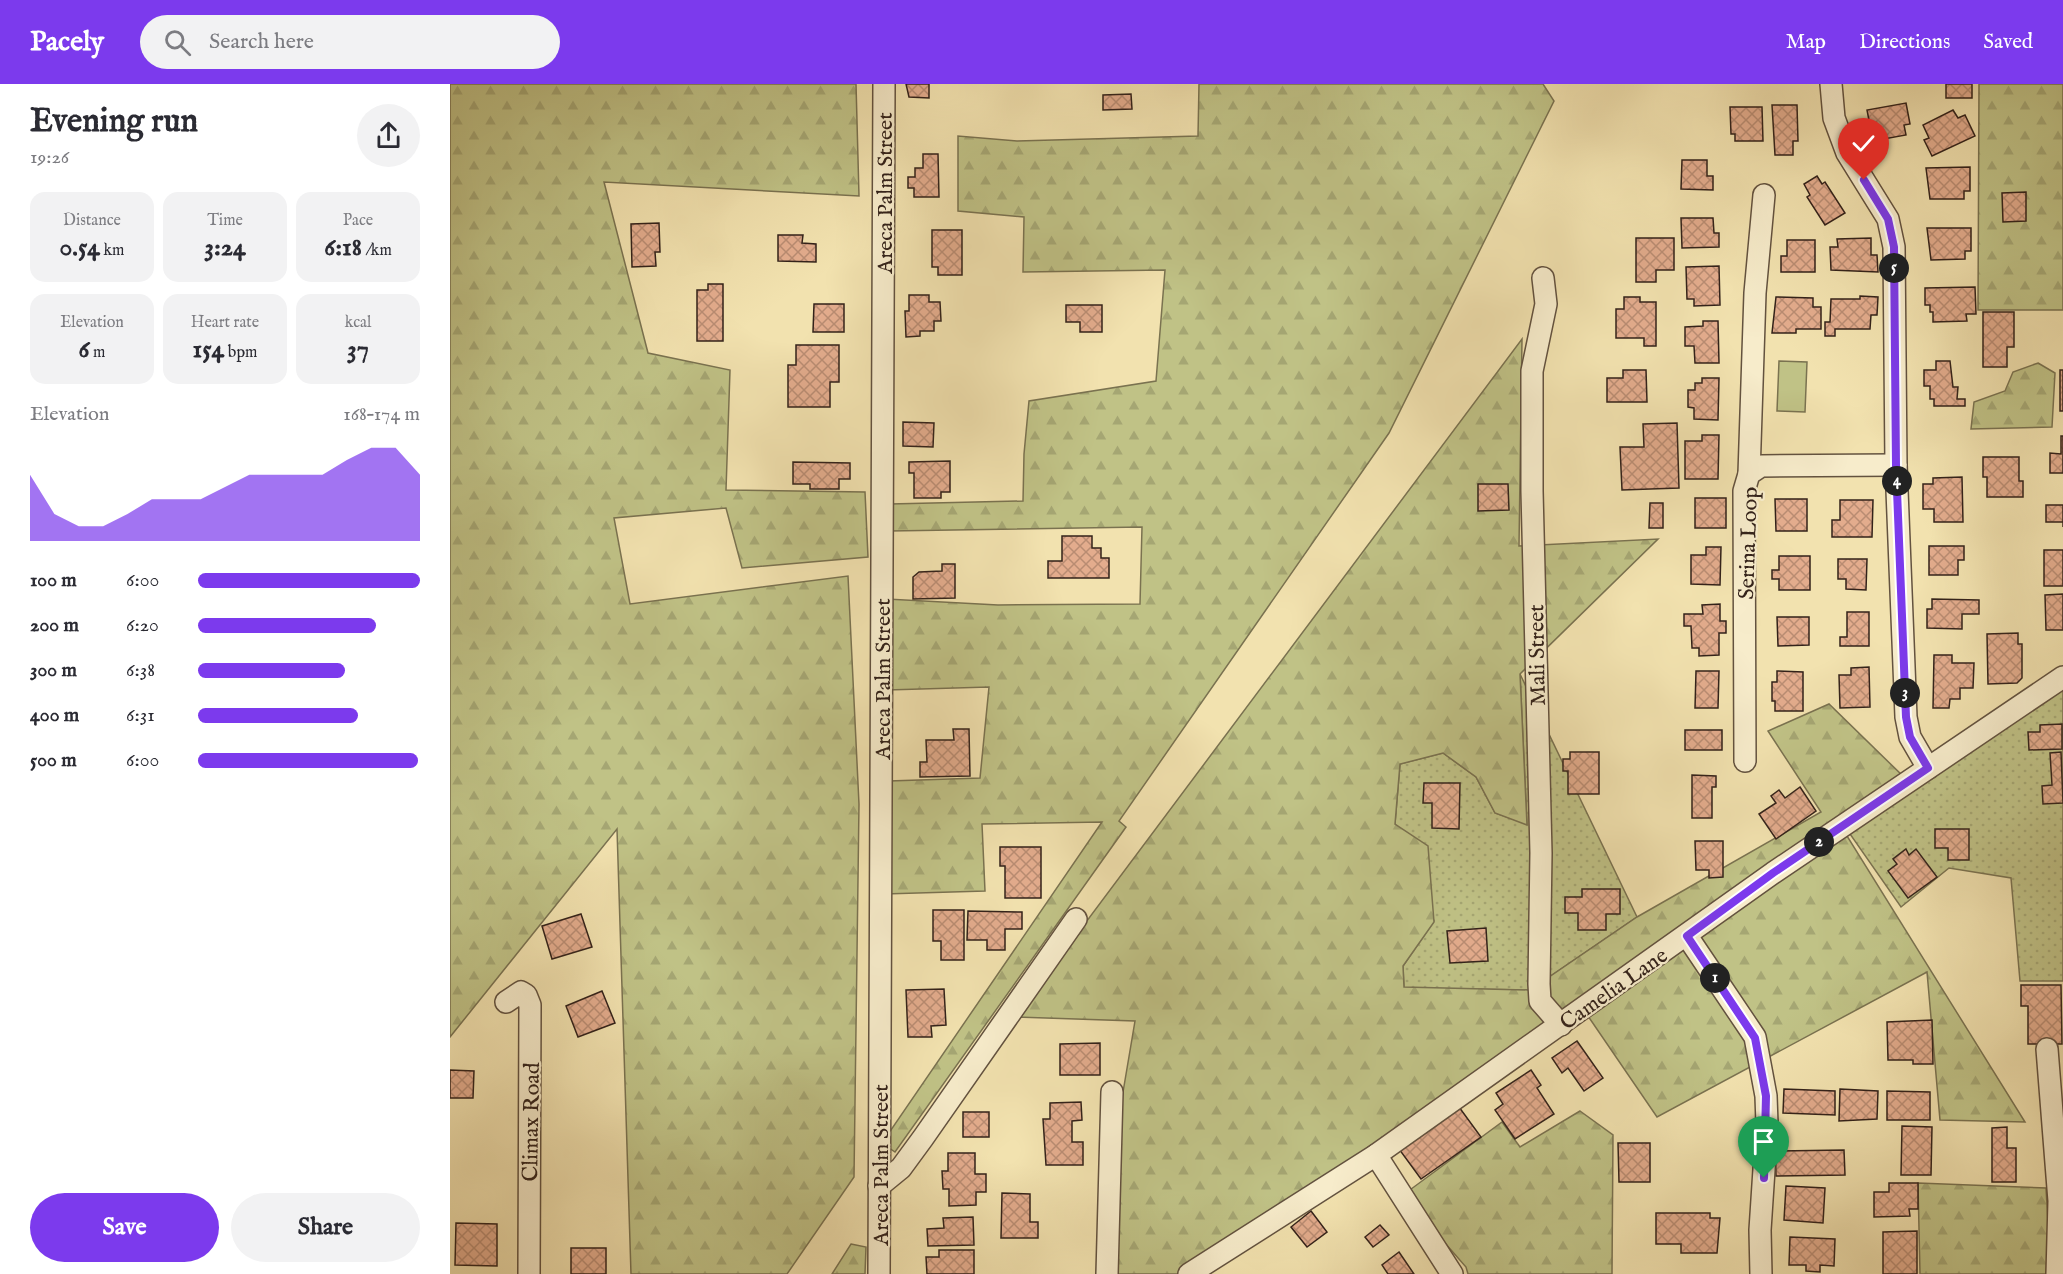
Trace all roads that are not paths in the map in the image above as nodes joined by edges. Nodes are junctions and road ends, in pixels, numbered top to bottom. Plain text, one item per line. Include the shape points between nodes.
1 (884, 84) edge
2 (1831, 84) edge
3 (1764, 195) dead end
4 (1543, 278) dead end
5 (1896, 465) junction
6 (1749, 474) junction
7 (2063, 677) edge
8 (1745, 761) dead end
9 (1928, 768) junction
10 (1076, 919) dead end
11 (1687, 936) junction
12 (506, 1002) dead end
13 (1561, 1025) junction
14 (2047, 1049) dead end
15 (1112, 1092) dead end
16 (1376, 1155) junction
17 (879, 1186) junction
18 (529, 1274) edge
19 (879, 1274) edge
20 (1107, 1274) edge
21 (1189, 1274) edge
22 (1452, 1274) edge
23 (1761, 1274) edge
24 (2057, 1274) edge

1 - 17 street, Areca Palm Street
2 - 5 street via 1834,118 1847,153 1888,219 1894,247
3 - 6 street via 1755,292
4 - 13 street, Mali Street via 1546,304 1532,371 1541,853 1539,984 1540,1001
5 - 6 street, Serina Loop via 1761,466
5 - 9 street via 1906,717 1910,737
6 - 8 street, Serina Loop via 1744,491
7 - 9 street, Camelia Lane
9 - 11 street, Camelia Lane
10 - 17 street via 901,1168
11 - 13 street, Camelia Lane
11 - 23 street via 1755,1038 1767,1124
12 - 18 street, Climax Road via 521,992 530,1005
13 - 16 street, Camelia Lane
14 - 24 street via 2059,1201
15 - 20 street
16 - 21 street, Camelia Lane
16 - 22 street
17 - 19 street, Areca Palm Street

